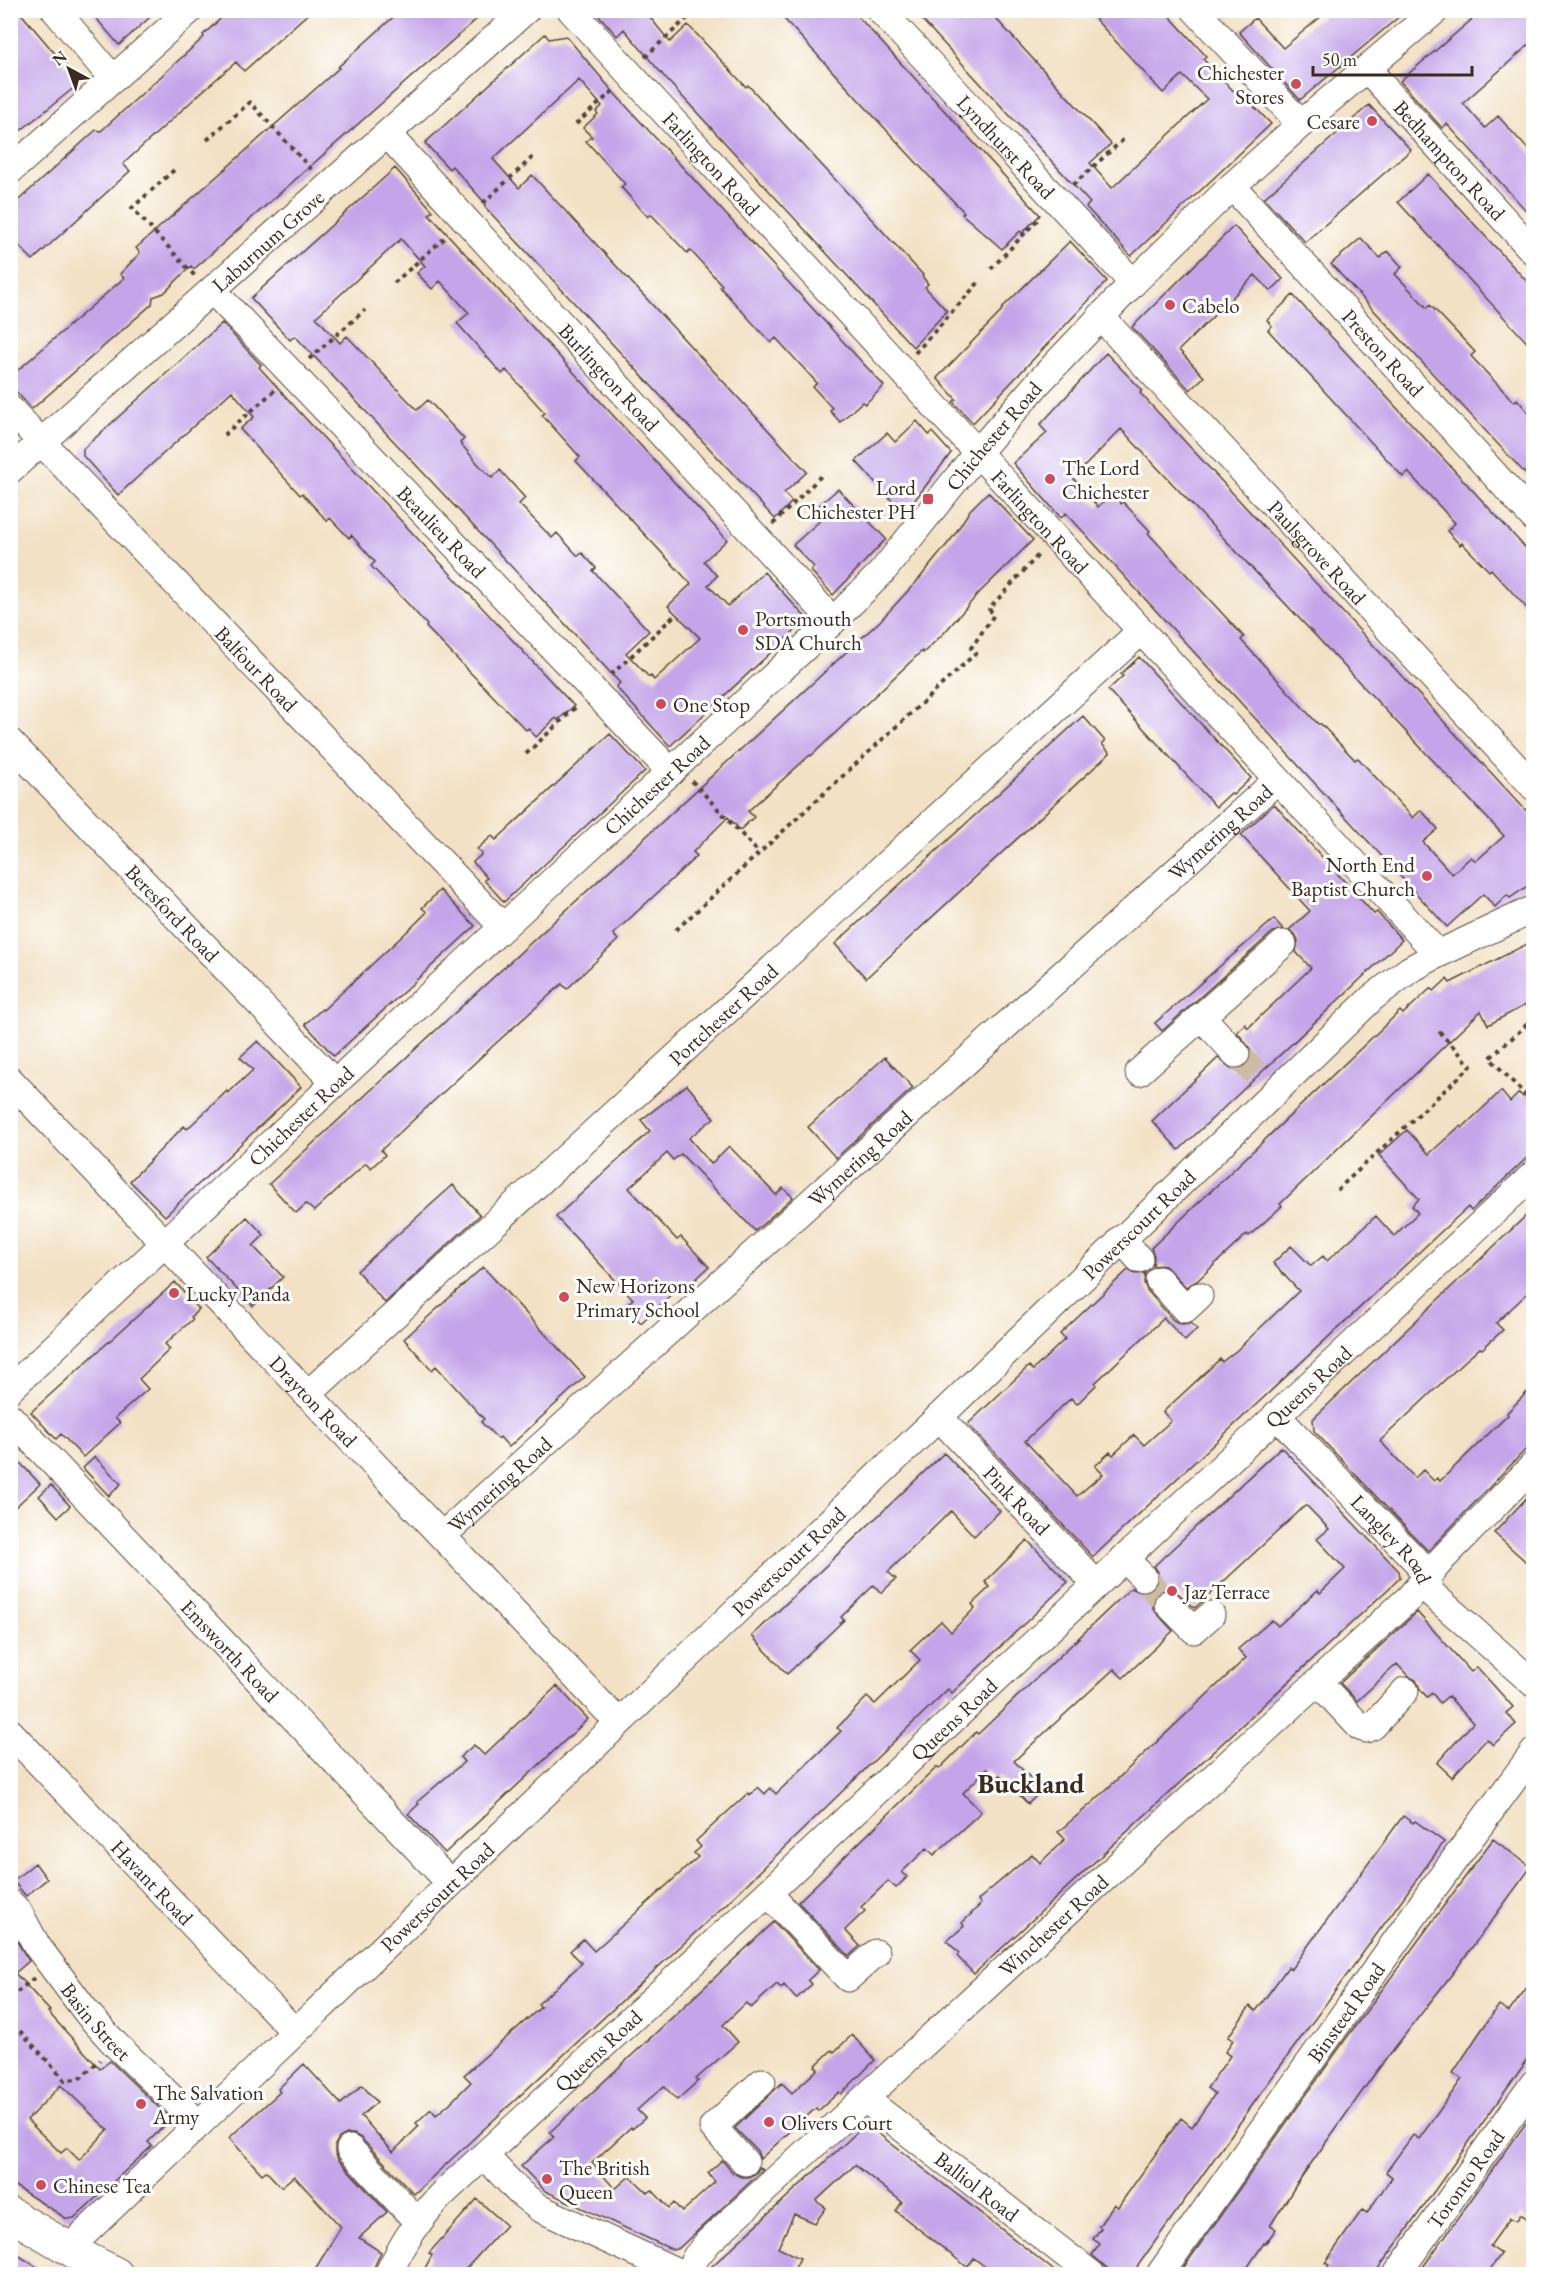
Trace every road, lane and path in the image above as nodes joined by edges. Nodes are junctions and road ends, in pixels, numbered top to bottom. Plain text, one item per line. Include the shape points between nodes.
1 (16, 10) edge
2 (55, 10) edge
3 (190, 10) edge
4 (526, 10) edge
5 (571, 10) edge
6 (696, 10) edge
7 (880, 10) edge
8 (1195, 10) edge
9 (1436, 10) edge
10 (10, 15) edge
11 (1367, 69) junction
12 (629, 74) junction
13 (113, 79) junction
14 (576, 124) dead end
15 (1301, 124) junction
16 (388, 135) junction
17 (1125, 138) dead end
18 (207, 140) dead end
19 (174, 170) dead end
20 (10, 171) edge
21 (1232, 186) junction
22 (328, 188) junction
23 (1056, 200) junction
24 (1533, 252) edge
25 (991, 269) dead end
26 (980, 282) dead end
27 (1133, 283) junction
28 (212, 292) junction
29 (1101, 316) junction
30 (901, 369) junction
31 (10, 409) edge
32 (42, 442) junction
33 (978, 452) junction
34 (10, 470) edge
35 (821, 476) dead end
36 (1533, 518) edge
37 (1054, 537) junction
38 (758, 539) junction
39 (833, 621) junction
40 (1140, 632) junction
41 (10, 742) edge
42 (674, 769) junction
43 (1277, 780) junction
44 (1533, 788) edge
45 (759, 853) junction
46 (1533, 909) edge
47 (503, 927) junction
48 (676, 930) dead end
49 (1283, 944) dead end
50 (1438, 954) junction
51 (1201, 1016) junction
52 (1533, 1018) edge
53 (1438, 1030) dead end
54 (1236, 1054) tunnel mouth
55 (1139, 1072) dead end
56 (10, 1080) edge
57 (335, 1083) junction
58 (1533, 1104) edge
59 (1533, 1174) edge
60 (1337, 1190) dead end
61 (165, 1242) junction
62 (1159, 1280) dead end
63 (1199, 1296) dead end
64 (10, 1389) edge
65 (307, 1395) junction
66 (1276, 1415) junction
67 (10, 1417) edge
68 (939, 1417) junction
69 (1533, 1465) edge
70 (443, 1535) junction
71 (1124, 1558) junction
72 (1143, 1577) tunnel mouth
73 (1426, 1581) junction
74 (1096, 1584) junction
75 (1168, 1604) tunnel mouth
76 (1211, 1615) dead end
77 (1317, 1682) junction
78 (1533, 1684) edge
79 (1405, 1691) dead end
80 (618, 1722) junction
81 (10, 1732) edge
82 (1533, 1752) edge
83 (450, 1883) junction
84 (768, 1893) junction
85 (10, 1903) edge
86 (876, 1953) dead end
87 (50, 1964) junction
88 (10, 1998) edge
89 (20, 2031) dead end
90 (295, 2032) junction
91 (116, 2045) junction
92 (762, 2082) dead end
93 (1533, 2083) edge
94 (865, 2099) junction
95 (199, 2124) junction
96 (350, 2149) dead end
97 (485, 2156) junction
98 (757, 2175) junction
99 (10, 2214) edge
100 (417, 2221) junction
101 (76, 2261) edge
102 (116, 2274) edge
103 (388, 2274) edge
104 (682, 2274) edge
105 (687, 2274) edge
106 (1091, 2274) edge
107 (1160, 2274) edge
108 (1397, 2274) edge

1 - 10 path
2 - 13 street
3 - 13 street
4 - 16 street, Laburnum Grove
5 - 12 street, Farlington Road
6 - 12 path
7 - 23 street, Lyndhurst Road
8 - 15 street
9 - 11 street, Chichester Road
11 - 15 street, Chichester Road
11 - 24 street, Bedhampton Road
12 - 14 path
12 - 30 street, Farlington Road
13 - 20 street
15 - 21 street, Chichester Road
16 - 22 street, Laburnum Grove
16 - 38 street, Burlington Road
17 - 23 path
18 - 22 path via 250,102
19 - 28 path via 132,208
21 - 27 street, Chichester Road
21 - 36 street, Preston Road
22 - 28 street, Laburnum Grove
23 - 25 path
23 - 27 street, Lyndhurst Road
26 - 30 path
27 - 29 street, Chichester Road
28 - 32 street, Laburnum Grove
28 - 42 street, Beaulieu Road
29 - 33 street, Chichester Road
29 - 44 street, Paulsgrove Road
30 - 33 street, Farlington Road
31 - 32 street, Balfour Road
32 - 34 street, Laburnum Grove
32 - 47 street, Balfour Road
33 - 37 street, Farlington Road
33 - 39 street, Chichester Road via 890,563
35 - 38 path
37 - 40 street, Farlington Road
37 - 45 path via 989,609 994,615 971,648 976,653
38 - 39 street, Burlington Road
39 - 42 street, Chichester Road
40 - 43 street, Farlington Road
40 - 65 street, Portchester Road
41 - 57 street, Beresford Road
42 - 45 path
42 - 47 street, Chichester Road
43 - 50 street, Farlington Road
43 - 70 street, Wymering Road
45 - 48 path
46 - 50 street, Powerscourt Road
47 - 57 street, Chichester Road
49 - 51 street
50 - 68 street, Powerscourt Road via 1372,998 1266,1085 1130,1249
51 - 54 street
51 - 55 street
52 - 58 path via 1490,1058
53 - 60 path via 1471,1066
56 - 61 street, Drayton Road
57 - 61 street, Chichester Road
59 - 66 street, Queens Road
61 - 64 street, Chichester Road
61 - 65 street, Drayton Road
62 - 63 street via 1185,1309
65 - 70 street, Drayton Road
66 - 71 street, Queens Road
66 - 73 street, Langley Road via 1418,1563
67 - 83 street, Emsworth Road
68 - 74 street, Pink Road
68 - 80 street, Powerscourt Road
69 - 73 street, Winchester Road via 1443,1558
70 - 80 street, Drayton Road
71 - 72 street
71 - 74 street, Queens Road
73 - 77 street, Winchester Road
73 - 78 street, Langley Road via 1432,1594
74 - 84 street, Queens Road
75 - 76 street via 1194,1630
77 - 79 street via 1366,1729
77 - 94 street, Winchester Road
80 - 83 street, Powerscourt Road
81 - 90 street, Havant Road
82 - 107 street, Binsteed Road
83 - 90 street, Powerscourt Road
84 - 86 street via 848,1978
84 - 97 street, Queens Road
85 - 87 street, Basin Street
87 - 88 path
87 - 91 street, Basin Street
89 - 91 path via 65,2080 80,2079
90 - 95 street, Powerscourt Road
91 - 95 street, Basin Street
92 - 98 street via 713,2127
93 - 108 street, Toronto Road
94 - 98 street, Winchester Road
94 - 106 street, Balliol Road
95 - 101 street, Powerscourt Road
96 - 100 street
97 - 100 street, Queens Road
97 - 104 street via 539,2208
98 - 105 street, Winchester Road
99 - 101 main road
100 - 103 street, Queens Road
101 - 102 main road

